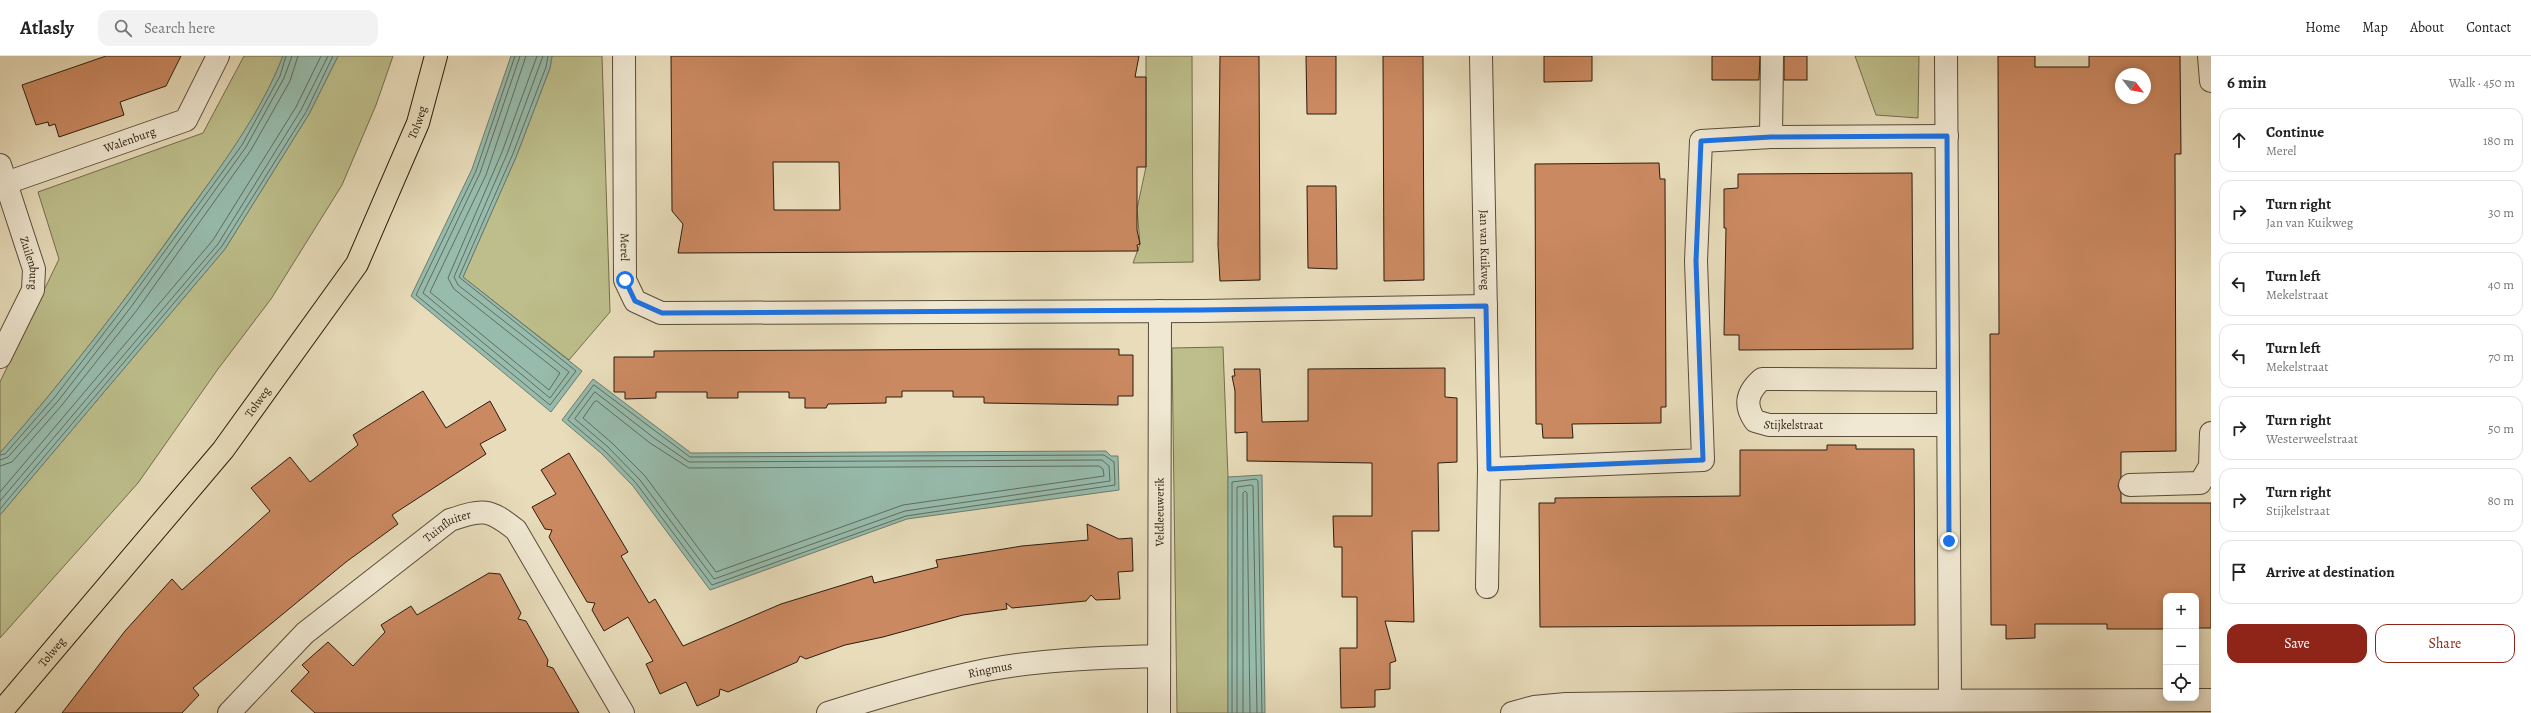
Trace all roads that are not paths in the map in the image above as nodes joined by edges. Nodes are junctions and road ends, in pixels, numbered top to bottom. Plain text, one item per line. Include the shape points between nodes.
1 (218, 56) edge
2 (436, 56) edge
3 (624, 56) edge
4 (1481, 56) edge
5 (1772, 56) edge
6 (1946, 56) edge
7 (2209, 56) edge
8 (2211, 81) edge
9 (1947, 136) junction
10 (1771, 137) junction
11 (3, 174) edge
12 (1486, 306) junction
13 (1160, 310) junction
14 (0, 357) edge
15 (1948, 380) junction
16 (1948, 425) junction
17 (2211, 433) edge
18 (1489, 469) junction
19 (2130, 485) dead end
20 (1487, 587) dead end
21 (1158, 656) junction
22 (1950, 700) junction
23 (2211, 700) edge
24 (2125, 706) edge
25 (1797, 707) edge
26 (2, 709) edge
27 (229, 713) edge
28 (623, 713) edge
29 (828, 713) edge
30 (1159, 713) edge
31 (1512, 713) edge

1 - 11 street, Walenburg via 186,120
2 - 26 main road, Tolweg via 418,123 357,264 223,450
3 - 13 street, Merel via 625,280 635,301 662,313
4 - 12 street, Jan van Kuikweg
5 - 10 street
6 - 9 street
7 - 8 street
9 - 10 street
9 - 15 street
10 - 18 street via 1701,141 1696,261 1703,460
11 - 14 street, Zuilenburg via 34,269 33,290
12 - 13 street, Merel
12 - 18 street, Jan van Kuikweg
13 - 21 street, Veldleeuwerik
15 - 16 street
15 - 16 street, Stijkelstraat via 1762,379 1749,394 1747,403 1755,421 1769,425
16 - 22 street
17 - 19 street via 2210,466 2200,483
18 - 20 street, Jan van Kuikweg
21 - 29 street, Ringmus via 1072,659 987,670 904,689
21 - 30 street, Veldleeuwerik
22 - 24 street
22 - 25 street
23 - 24 street
25 - 31 street via 1566,704 1534,707
27 - 28 street, Tuinfluiter via 305,633 450,520 479,510 500,517 516,530

